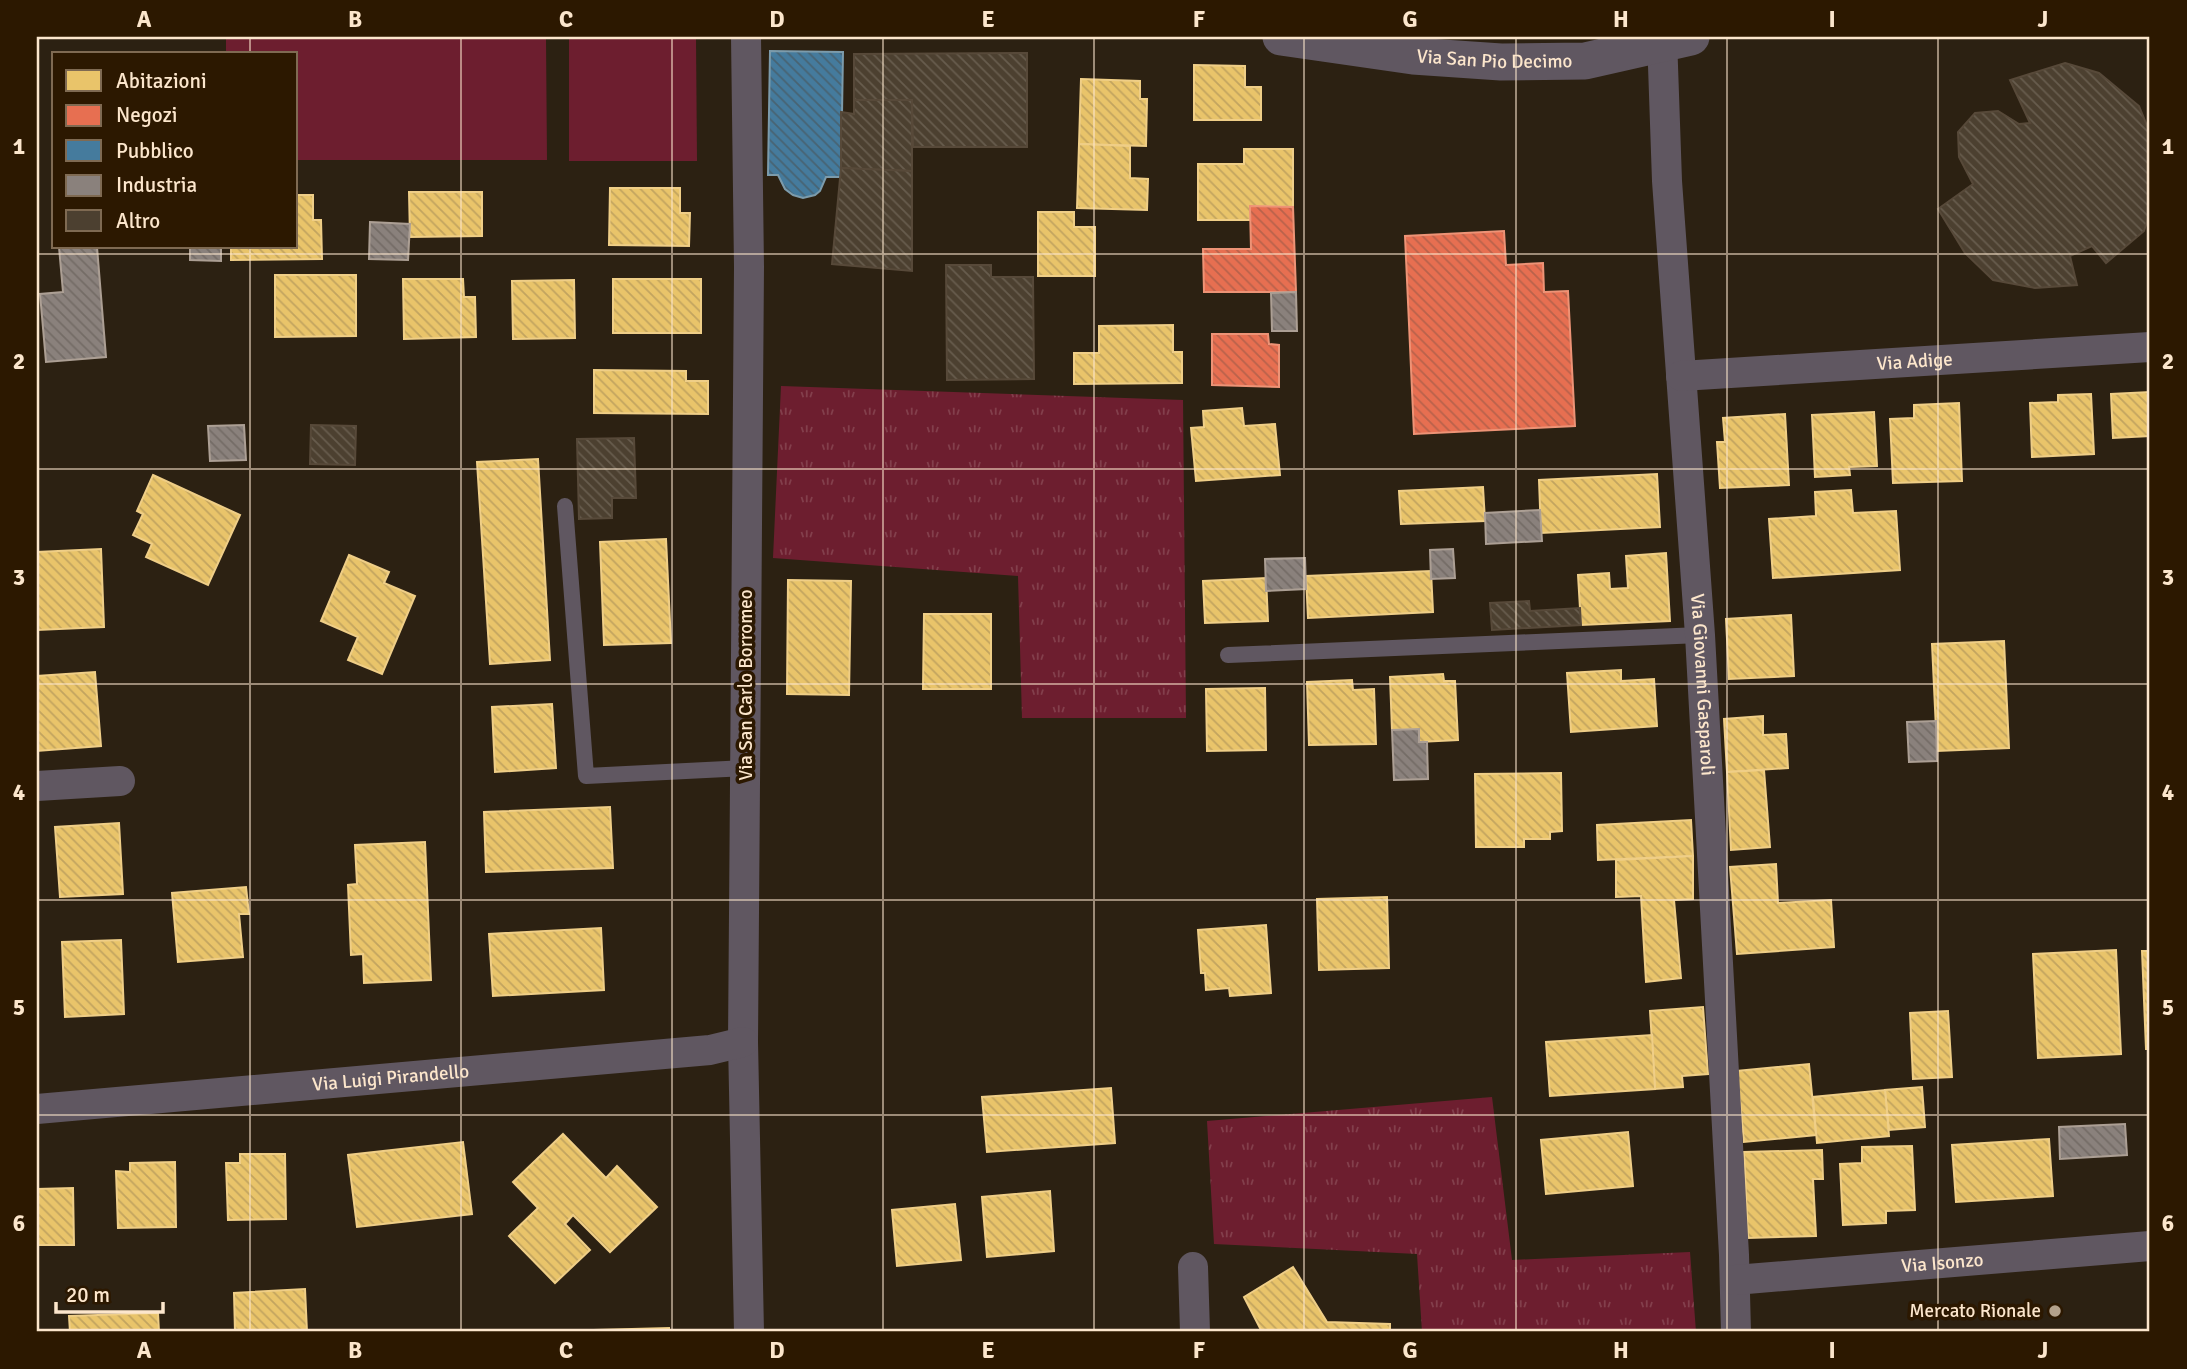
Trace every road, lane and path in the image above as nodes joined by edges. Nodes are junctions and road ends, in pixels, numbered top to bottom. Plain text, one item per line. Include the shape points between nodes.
1 (746, 37) edge
2 (1281, 37) edge
3 (1672, 39) edge
4 (2150, 347) edge
5 (1681, 376) junction
6 (565, 506) dead end
7 (1700, 635) junction
8 (1228, 655) dead end
9 (746, 768) junction
10 (120, 781) dead end
11 (37, 786) edge
12 (743, 1042) junction
13 (37, 1109) edge
14 (2150, 1246) edge
15 (1194, 1267) dead end
16 (1735, 1280) junction
17 (749, 1332) edge
18 (1195, 1332) edge
19 (1736, 1332) edge

1 - 9 street, Via San Carlo Borromeo
2 - 3 street, Via San Pio Decimo via 1413,56 1501,62 1585,61
3 - 5 street, Via Giovanni Gasparoli via 1667,181
4 - 5 street, Via Adige
5 - 7 street, Via Giovanni Gasparoli
6 - 9 lane via 586,776
7 - 8 lane
7 - 16 street, Via Giovanni Gasparoli
9 - 12 street, Via San Carlo Borromeo
10 - 11 street
12 - 13 street, Via Luigi Pirandello via 710,1051
12 - 17 street, Via San Carlo Borromeo
14 - 16 street, Via Isonzo
15 - 18 street
16 - 19 street, Via Giovanni Gasparoli

